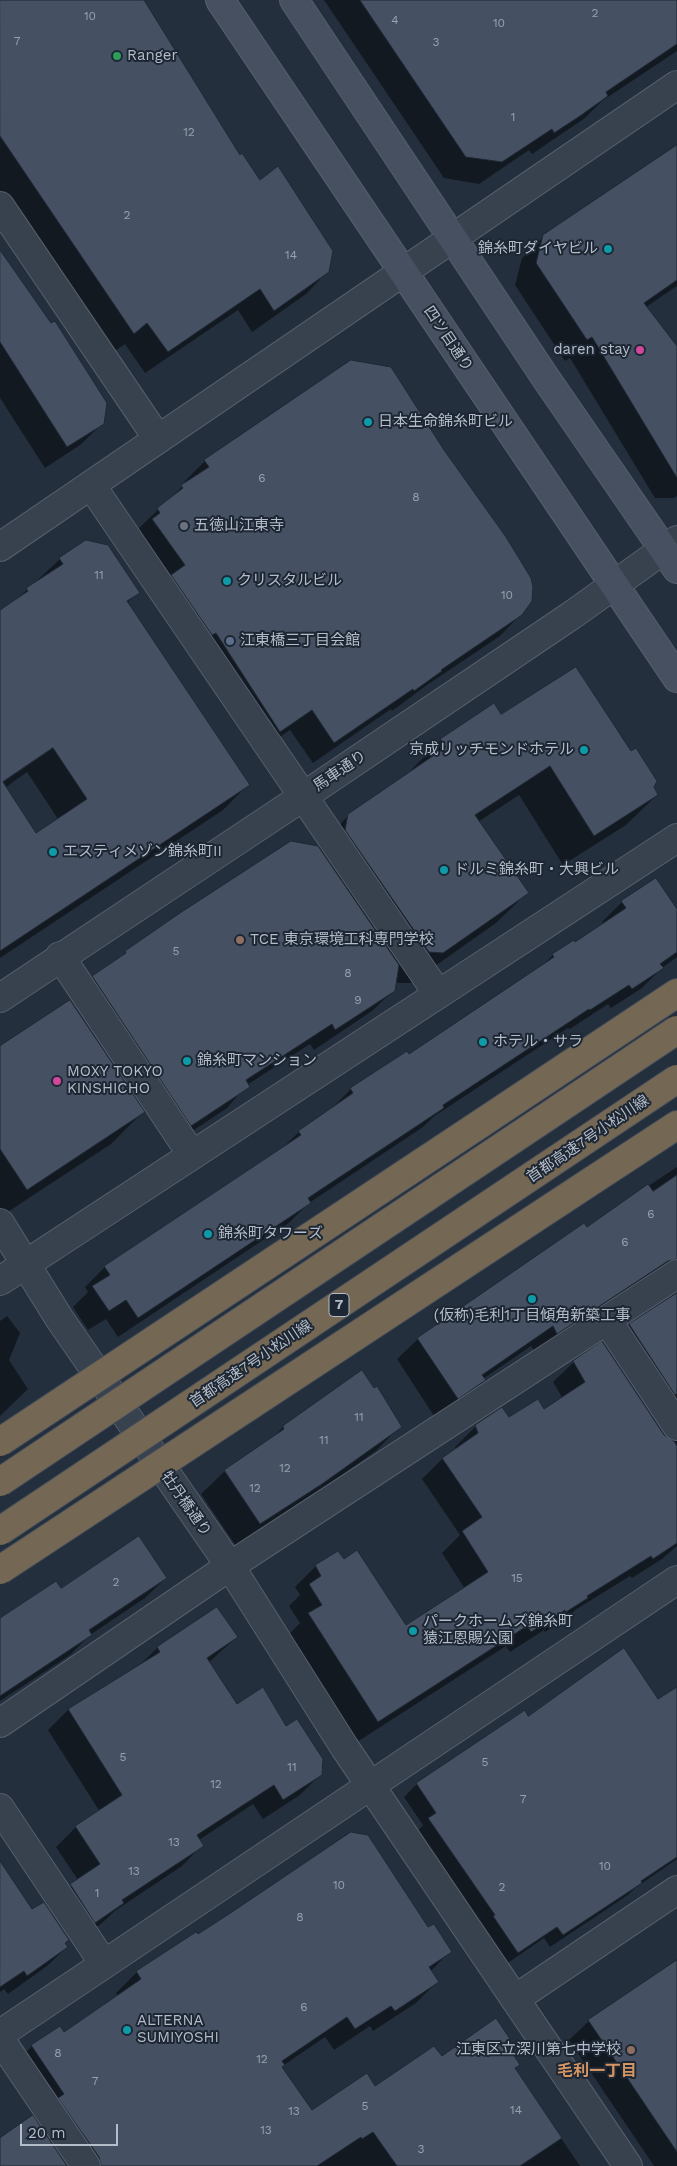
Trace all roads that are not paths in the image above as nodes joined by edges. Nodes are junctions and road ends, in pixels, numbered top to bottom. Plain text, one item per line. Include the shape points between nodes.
1 (220, 0) edge
2 (294, 0) edge
3 (677, 85) edge
4 (0, 206) edge
5 (452, 238) junction
6 (403, 272) junction
7 (158, 439) junction
8 (91, 485) junction
9 (0, 547) edge
10 (673, 554) edge
11 (614, 585) junction
12 (677, 678) edge
13 (304, 796) junction
14 (677, 838) edge
15 (60, 956) junction
16 (677, 993) edge
17 (438, 994) junction
18 (0, 998) edge
19 (677, 1030) edge
20 (677, 1079) edge
21 (677, 1125) edge
22 (192, 1156) junction
23 (0, 1223) edge
24 (26, 1264) junction
25 (677, 1274) edge
26 (0, 1282) edge
27 (607, 1320) junction
28 (677, 1426) edge
29 (0, 1442) edge
30 (0, 1482) edge
31 (0, 1532) edge
32 (230, 1566) junction
33 (0, 1570) edge
34 (677, 1580) edge
35 (0, 1723) edge
36 (371, 1786) junction
37 (0, 1808) edge
38 (677, 1890) edge
39 (104, 1964) junction
40 (515, 1999) junction
41 (0, 2034) edge
42 (0, 2039) edge
43 (86, 2166) edge
44 (628, 2166) edge

1 - 6 main road, 四ツ目通り
2 - 5 main road
3 - 5 street
4 - 7 street
5 - 6 street
5 - 10 main road
6 - 7 street
6 - 11 main road, 四ツ目通り
7 - 8 street
8 - 9 street
8 - 13 street
10 - 11 street, 馬車通り
11 - 12 main road, 四ツ目通り
11 - 13 street, 馬車通り
13 - 15 street, 馬車通り
13 - 17 street
14 - 17 street
15 - 18 street, 馬車通り
15 - 22 street
16 - 29 highway, bridge
17 - 22 street
19 - 30 highway, bridge
20 - 31 highway, 首都高速7号小松川線 / 7, bridge
21 - 33 highway, bridge
22 - 24 street
23 - 24 street, 牡丹橋通り
24 - 26 street
24 - 32 street, 牡丹橋通り via 64,1325
25 - 27 street
27 - 28 street
27 - 32 street
32 - 35 street
32 - 36 street, 牡丹橋通り
34 - 36 street
36 - 39 street
36 - 40 street, 牡丹橋通り
37 - 39 street
38 - 40 street
39 - 41 street
40 - 44 street, 牡丹橋通り
42 - 43 street

